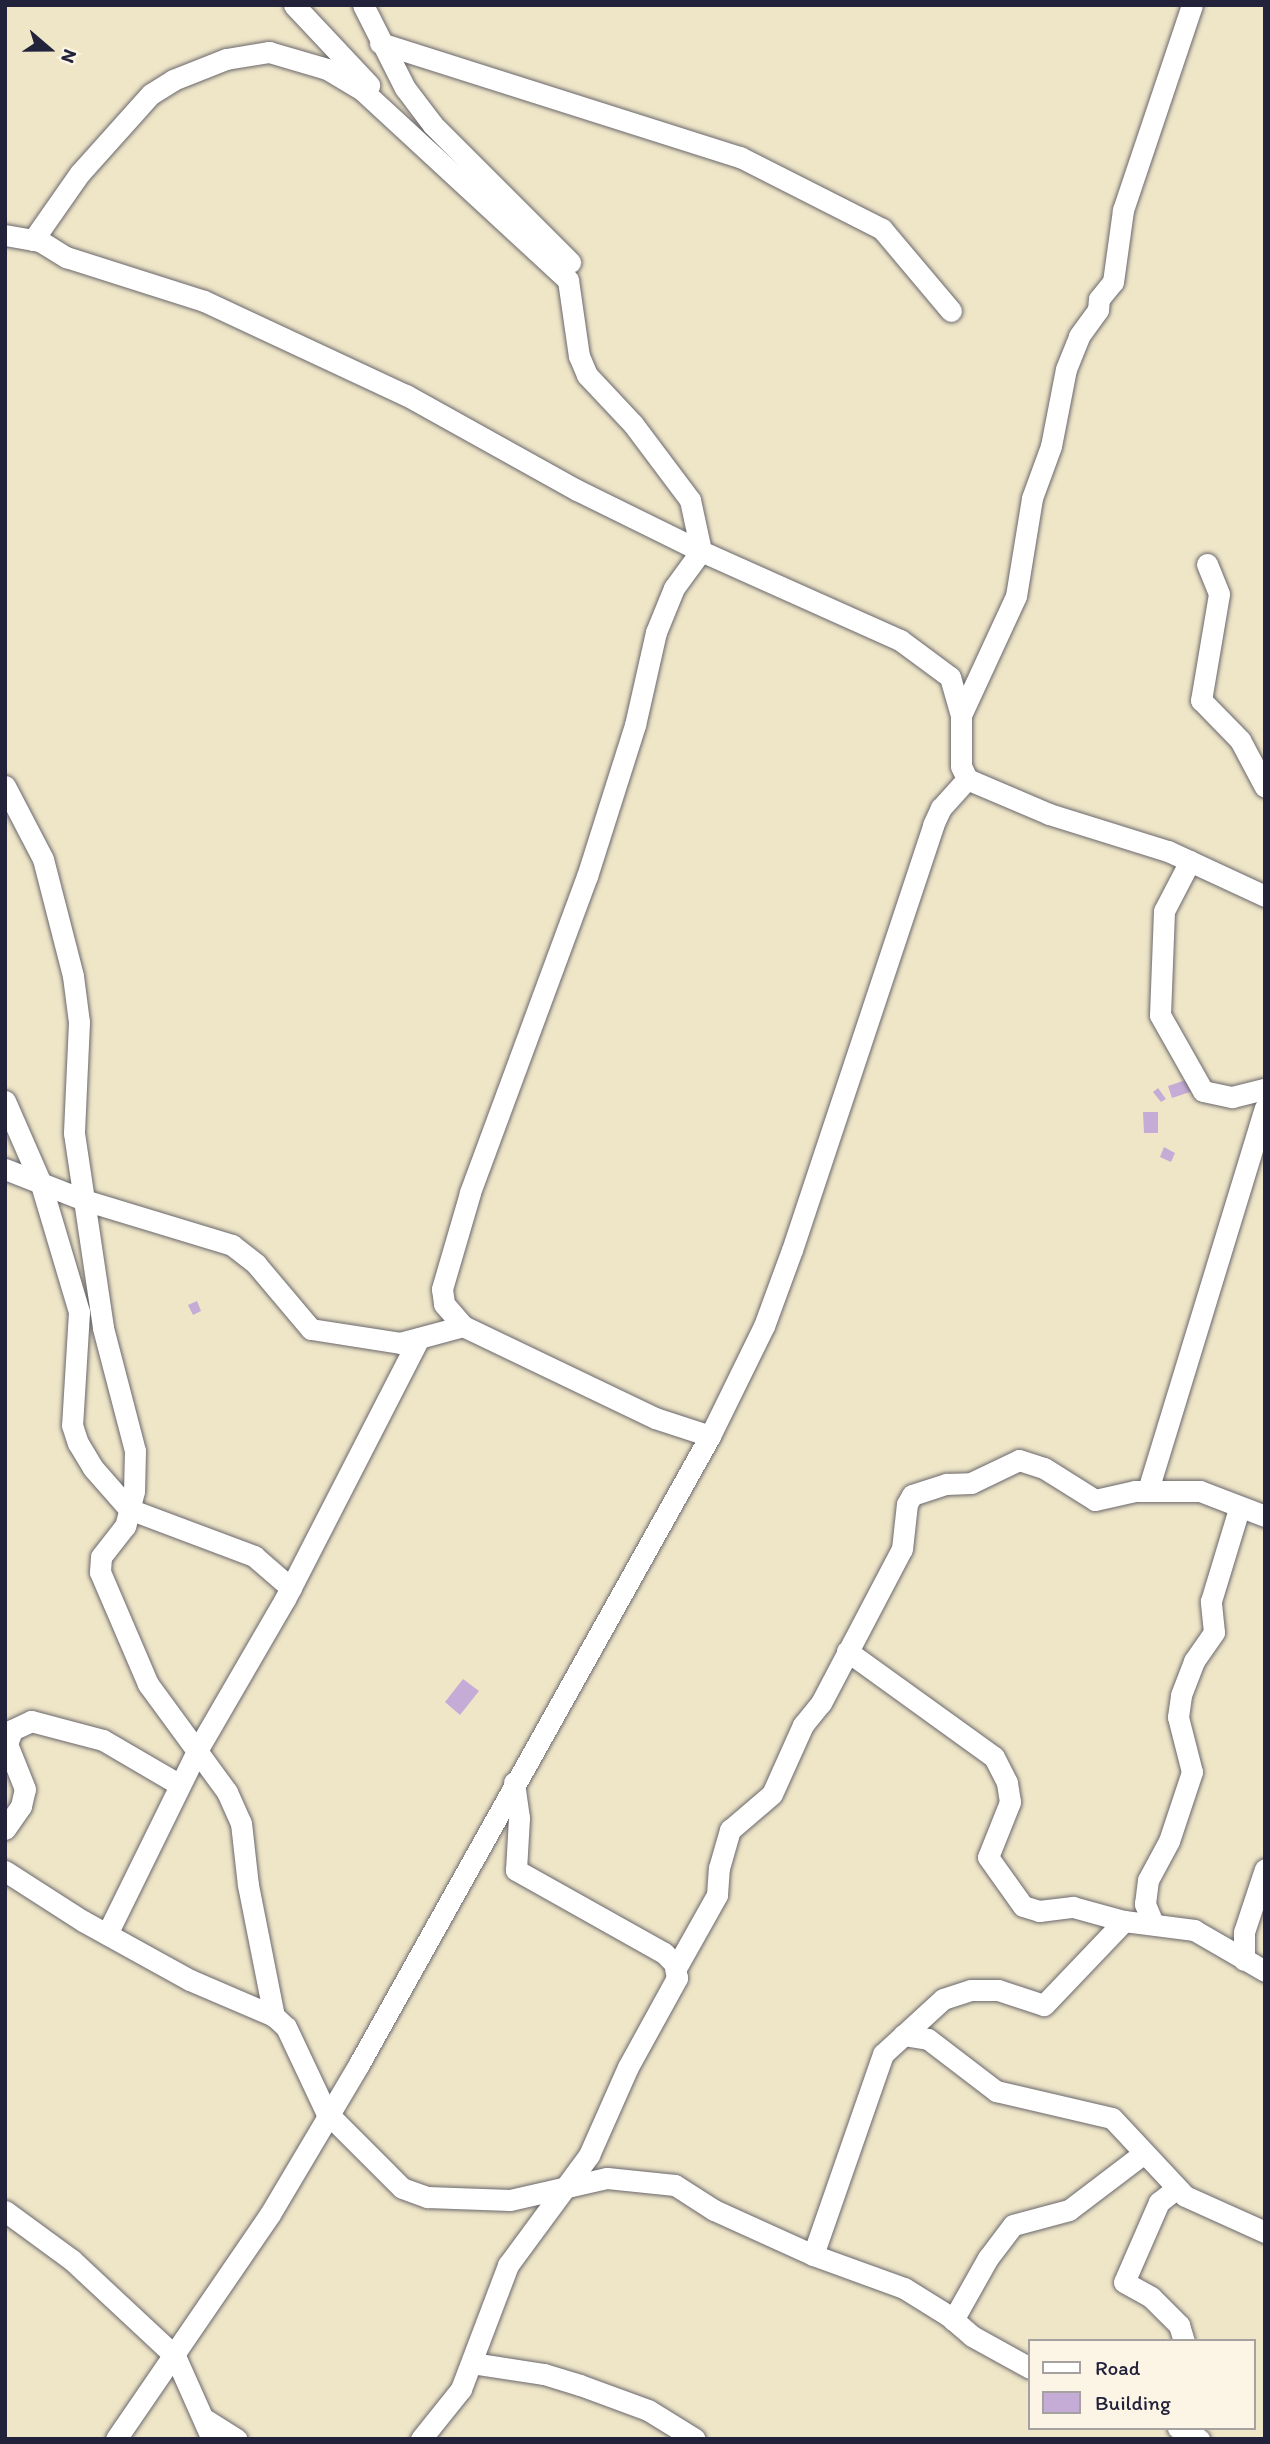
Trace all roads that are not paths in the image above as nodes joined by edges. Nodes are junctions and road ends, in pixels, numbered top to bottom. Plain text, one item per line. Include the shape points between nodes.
1 (294, 5) edge
2 (363, 5) edge
3 (1192, 5) edge
4 (380, 43) junction
5 (421, 146) junction
6 (5, 235) edge
7 (33, 240) junction
8 (951, 311) dead end
9 (578, 341) junction
10 (701, 551) junction
11 (1207, 564) dead end
12 (961, 715) junction
13 (967, 779) junction
14 (5, 786) edge
15 (1265, 787) edge
16 (1190, 861) junction
17 (1265, 895) edge
18 (1265, 1089) edge
19 (5, 1101) edge
20 (1265, 1108) edge
21 (5, 1169) edge
22 (40, 1181) junction
23 (84, 1200) junction
24 (463, 1326) junction
25 (419, 1338) junction
26 (710, 1436) junction
27 (1148, 1490) junction
28 (129, 1509) junction
29 (1239, 1509) junction
30 (1265, 1516) edge
31 (291, 1588) junction
32 (847, 1651) junction
33 (198, 1749) junction
34 (514, 1782) junction
35 (180, 1785) junction
36 (5, 1829) edge
37 (1265, 1869) edge
38 (5, 1871) edge
39 (1124, 1921) junction
40 (1153, 1923) junction
41 (107, 1934) junction
42 (1244, 1960) junction
43 (676, 1968) junction
44 (1265, 1971) edge
45 (274, 2016) junction
46 (903, 2035) junction
47 (326, 2112) junction
48 (1144, 2153) junction
49 (1177, 2188) junction
50 (561, 2190) junction
51 (5, 2211) edge
52 (1265, 2232) edge
53 (813, 2255) junction
54 (954, 2320) junction
55 (1183, 2339) edge
56 (176, 2356) junction
57 (472, 2363) junction
58 (1028, 2367) edge
59 (209, 2430) edge
60 (1182, 2430) edge
61 (116, 2439) edge
62 (237, 2439) edge
63 (421, 2439) edge
64 (695, 2439) edge
65 (1199, 2439) edge

1 - 5 street
2 - 4 street
3 - 12 street via 1124,210 1113,282 1079,336 1066,369 1051,446 1032,498 1016,596
4 - 8 street via 740,158 882,229
4 - 9 street via 433,125 574,266 582,282
5 - 7 street via 362,90 327,69 269,52 226,59 151,94 80,173
5 - 9 street via 568,279
6 - 7 street
7 - 10 street via 66,257 204,301 406,395 577,490
9 - 10 street via 587,375 633,424 690,500
10 - 12 street via 900,640 950,677
10 - 24 street via 674,588 660,620 635,725 587,876 470,1194 441,1295
11 - 15 street via 1219,590 1201,700 1240,740
12 - 13 street via 961,766
13 - 16 street via 1049,814
13 - 26 street via 933,825 792,1250 764,1326
14 - 23 street via 43,859 73,976 79,1022 74,1133
16 - 17 street
16 - 18 street via 1164,911 1160,1015 1203,1091 1232,1097
19 - 22 street
20 - 27 street
21 - 22 street
22 - 23 street
22 - 28 street via 79,1312 75,1435 93,1468
23 - 25 street via 232,1245 256,1264 311,1329 389,1343
23 - 28 street via 103,1328 135,1451
24 - 25 street
24 - 26 street via 655,1418
25 - 31 street
26 - 34 street via 661,1530
27 - 29 street via 1200,1491
27 - 32 street via 1095,1500 1044,1468 1016,1460 971,1483 946,1484 912,1495 902,1549
28 - 31 street via 254,1556
28 - 33 street via 120,1535 101,1557 100,1572 148,1684
29 - 30 street
29 - 40 street via 1211,1601 1214,1632 1194,1661 1181,1695 1178,1717 1192,1772 1169,1841 1148,1880 1145,1904
31 - 33 street
32 - 39 street via 994,1757 1007,1783 1010,1802 988,1857 1016,1899 1039,1910 1073,1907
32 - 43 street via 821,1703 803,1726 772,1794 730,1830 717,1895
33 - 35 street
33 - 45 street via 241,1823 248,1885
34 - 43 street via 519,1818 514,1859 521,1876 574,1899 616,1929 664,1954
34 - 47 street via 404,1986
35 - 36 street via 103,1740 31,1721 12,1731 7,1744 25,1789 21,1806
35 - 41 street
37 - 42 street via 1244,1932
38 - 41 street
39 - 40 street
39 - 46 street via 1044,2005 998,1990 971,1990 943,1999
40 - 42 street via 1194,1930
41 - 45 street via 190,1980
42 - 44 street
43 - 50 street via 672,1990 628,2067 589,2155
45 - 47 street via 286,2027
46 - 48 street via 928,2039 996,2091 1112,2118
46 - 53 street via 876,2068
47 - 50 street via 401,2188 413,2194 510,2200
47 - 56 street via 270,2214
48 - 49 street
48 - 54 street via 1069,2210 1013,2225 988,2258
49 - 52 street
49 - 55 street via 1159,2202 1124,2282 1151,2297 1179,2325
50 - 53 street via 607,2178 675,2185 714,2210
50 - 57 street via 508,2264
51 - 56 street via 92,2277
53 - 54 street via 904,2288
54 - 58 street via 972,2336
56 - 59 street
56 - 61 street
57 - 63 street via 452,2403
57 - 64 street via 571,2382 648,2410
59 - 62 street
60 - 65 street

